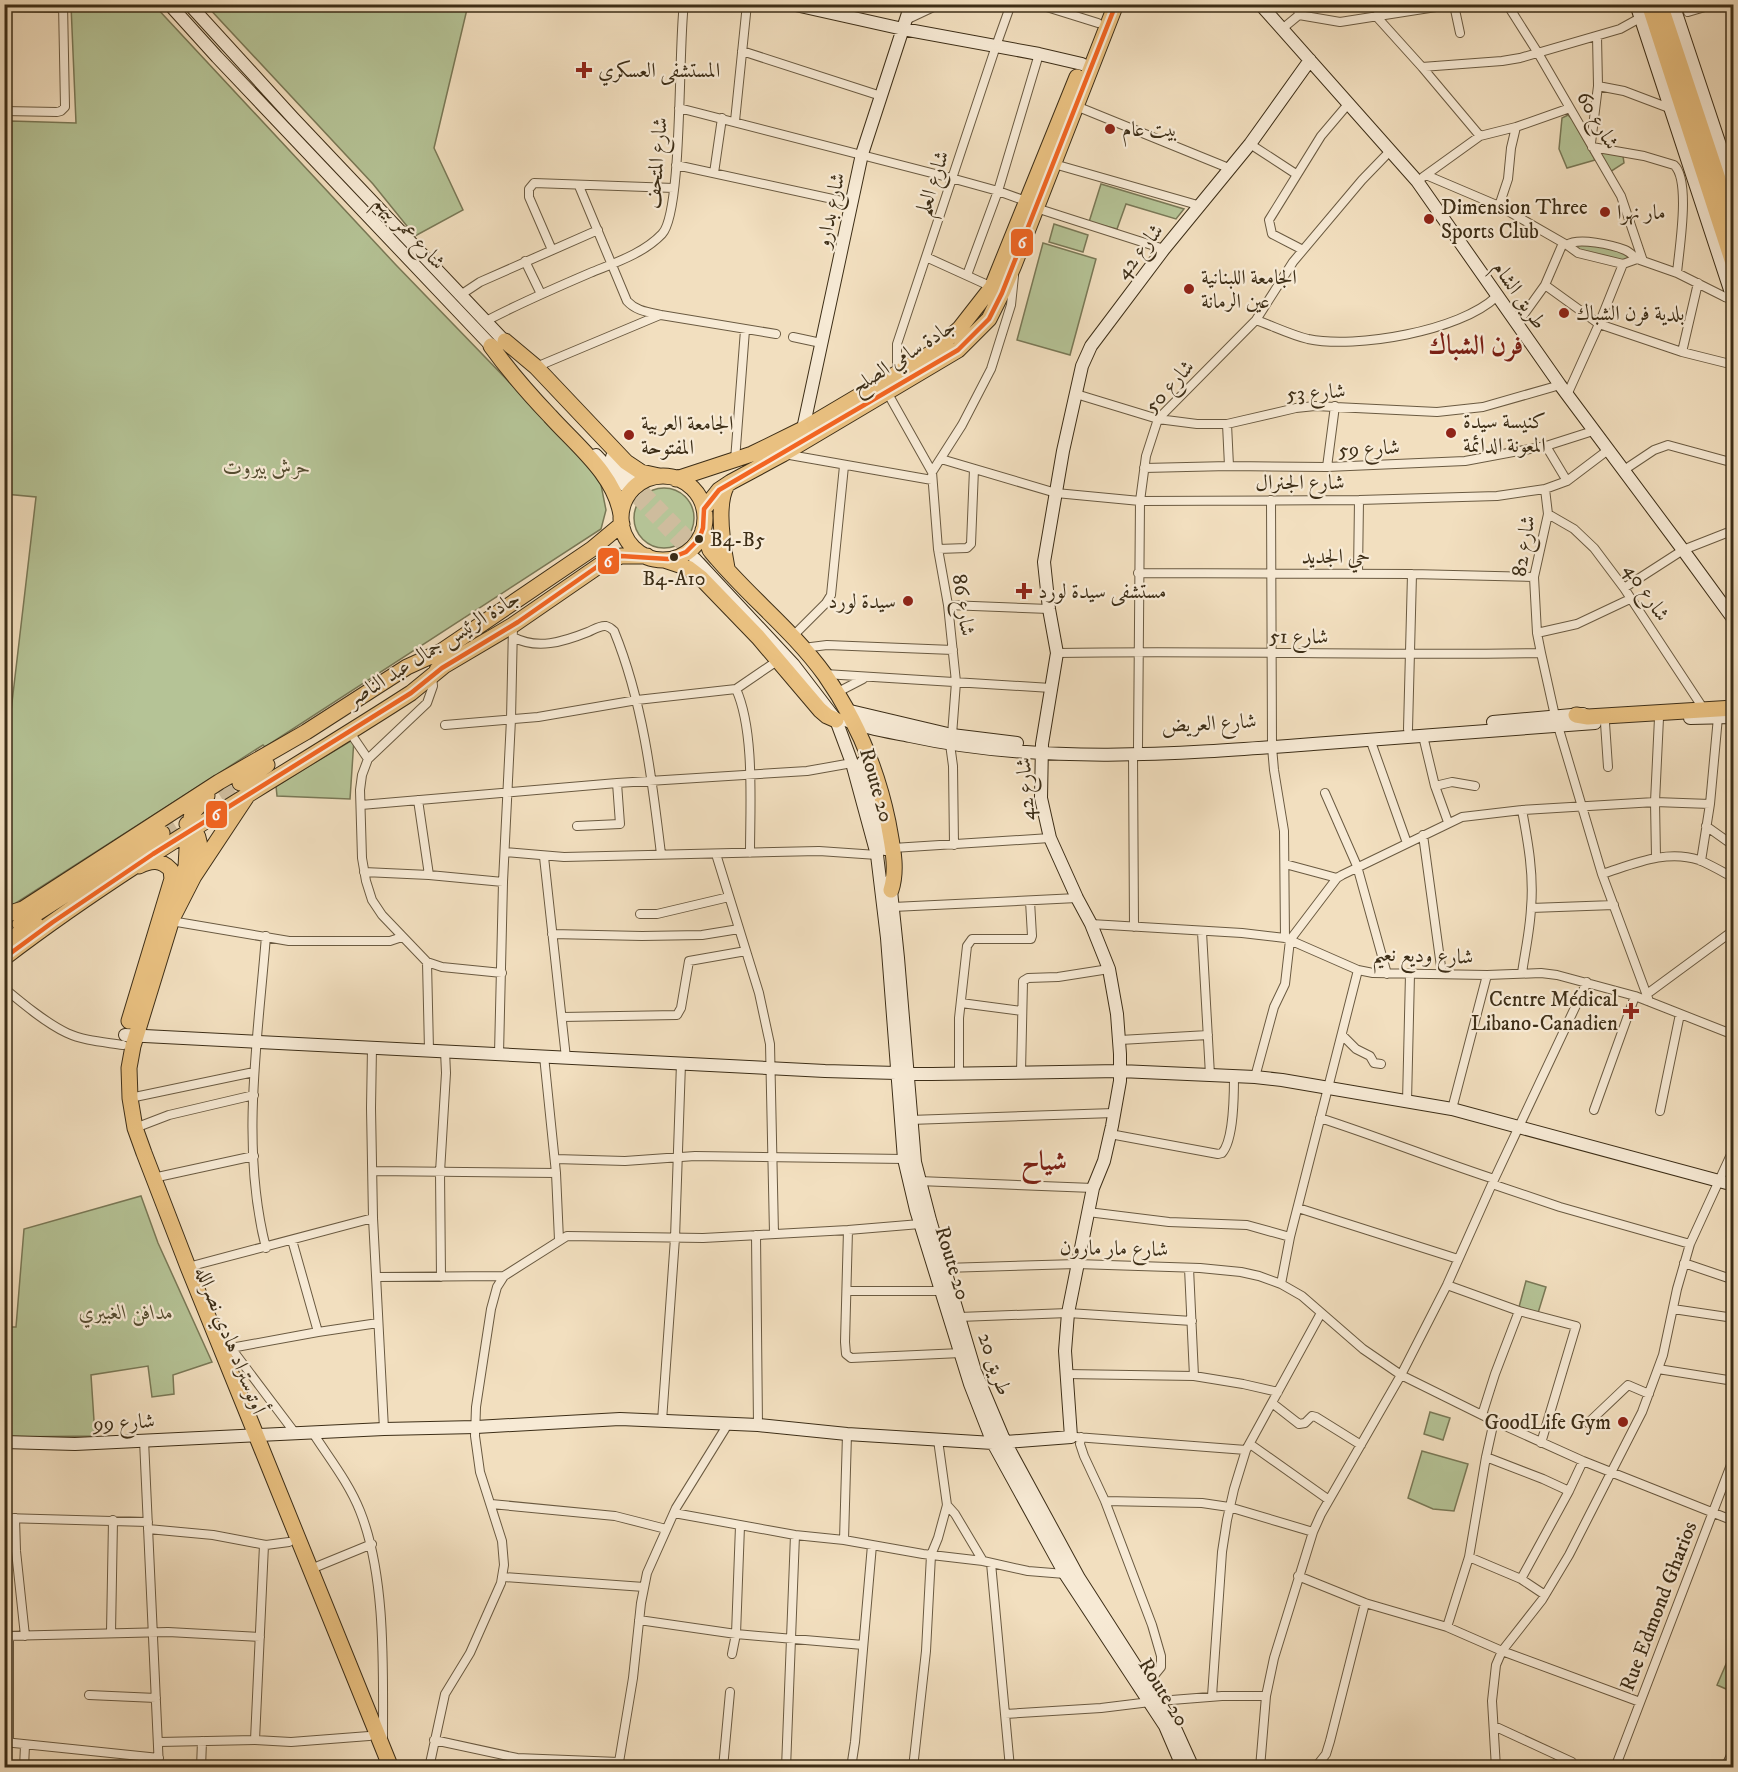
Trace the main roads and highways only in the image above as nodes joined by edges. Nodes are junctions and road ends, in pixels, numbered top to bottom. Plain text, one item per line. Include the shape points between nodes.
1 (1104, 4) edge
2 (1116, 4) edge
3 (1649, 4) edge
4 (1660, 4) edge
5 (1667, 4) edge
6 (1640, 16) edge
7 (1662, 45) junction
8 (1679, 58) junction
9 (1031, 204) junction
10 (1734, 227) edge
11 (1734, 266) edge
12 (700, 471) junction
13 (670, 478) junction
14 (725, 486) junction
15 (704, 509) junction
16 (621, 521) junction
17 (703, 530) junction
18 (592, 549) junction
19 (647, 556) junction
20 (664, 560) junction
21 (603, 563) junction
22 (727, 568) junction
23 (442, 659) junction
24 (1734, 713) edge
25 (841, 715) junction
26 (1577, 719) road end
27 (219, 782) junction
28 (243, 790) junction
29 (190, 829) junction
30 (160, 832) junction
31 (139, 866) junction
32 (194, 876) junction
33 (891, 890) road end
34 (4, 915) edge
35 (166, 919) junction
36 (4, 933) edge
37 (4, 943) edge
38 (4, 958) edge
39 (128, 1038) junction
40 (252, 1436) junction
41 (382, 1767) edge
42 (392, 1767) edge

1 - 9 highway, جادة سامي الصلح
2 - 9 highway, جادة سامي الصلح via 1054,164
3 - 7 highway
4 - 8 highway
5 - 8 highway
6 - 7 highway
7 - 11 highway
8 - 10 highway
9 - 12 highway, جادة سامي الصلح via 992,287 948,340 803,429 763,449
9 - 14 highway, جادة سامي الصلح via 1002,293 989,319 958,350
12 - 13 highway, جادة سامي الصلح
12 - 14 highway via 697,481 708,492
13 - 15 highway via 695,491
13 - 16 highway via 651,478 634,488 624,503
13 - 16 highway via 641,472 626,462 536,367 498,344 512,375 601,472 615,493
14 - 15 highway, جادة سامي الصلح
14 - 22 highway via 721,502
15 - 17 highway
16 - 18 highway, جادة الرئيس جمال عبد الناصر
16 - 19 highway via 630,543
17 - 20 highway via 688,551
17 - 22 highway via 710,550
18 - 21 highway via 603,552
18 - 23 highway, جادة الرئيس جمال عبد الناصر
19 - 20 highway
19 - 21 highway, جادة الرئيس جمال عبد الناصر via 626,555
20 - 25 highway via 688,568 701,578 820,710 827,716
21 - 23 highway, جادة الرئيس جمال عبد الناصر via 513,631
22 - 25 highway via 825,674 836,693
23 - 27 highway via 406,667
23 - 28 highway, جادة الرئيس جمال عبد الناصر
23 - 28 highway via 432,677 411,693
24 - 26 highway
25 - 33 highway via 855,724 866,746 885,809 895,877
27 - 29 highway via 192,814
27 - 30 highway
28 - 29 highway
28 - 32 highway
29 - 30 highway via 177,820
29 - 31 highway
29 - 32 highway via 198,837 200,855
29 - 35 highway via 184,872
30 - 34 highway via 23,909
30 - 36 highway
30 - 37 highway
31 - 35 highway via 158,861 172,874
31 - 38 highway via 44,927
32 - 35 highway
35 - 39 highway, أوتوستراد هادي نصرالله
39 - 40 highway, أوتوستراد هادي نصرالله via 135,1128 188,1267 226,1349
39 - 40 highway, أوتوستراد هادي نصرالله via 120,1096 129,1138
40 - 41 highway, أوتوستراد هادي نصرالله via 289,1542
40 - 42 highway, أوتوستراد هادي نصرالله

